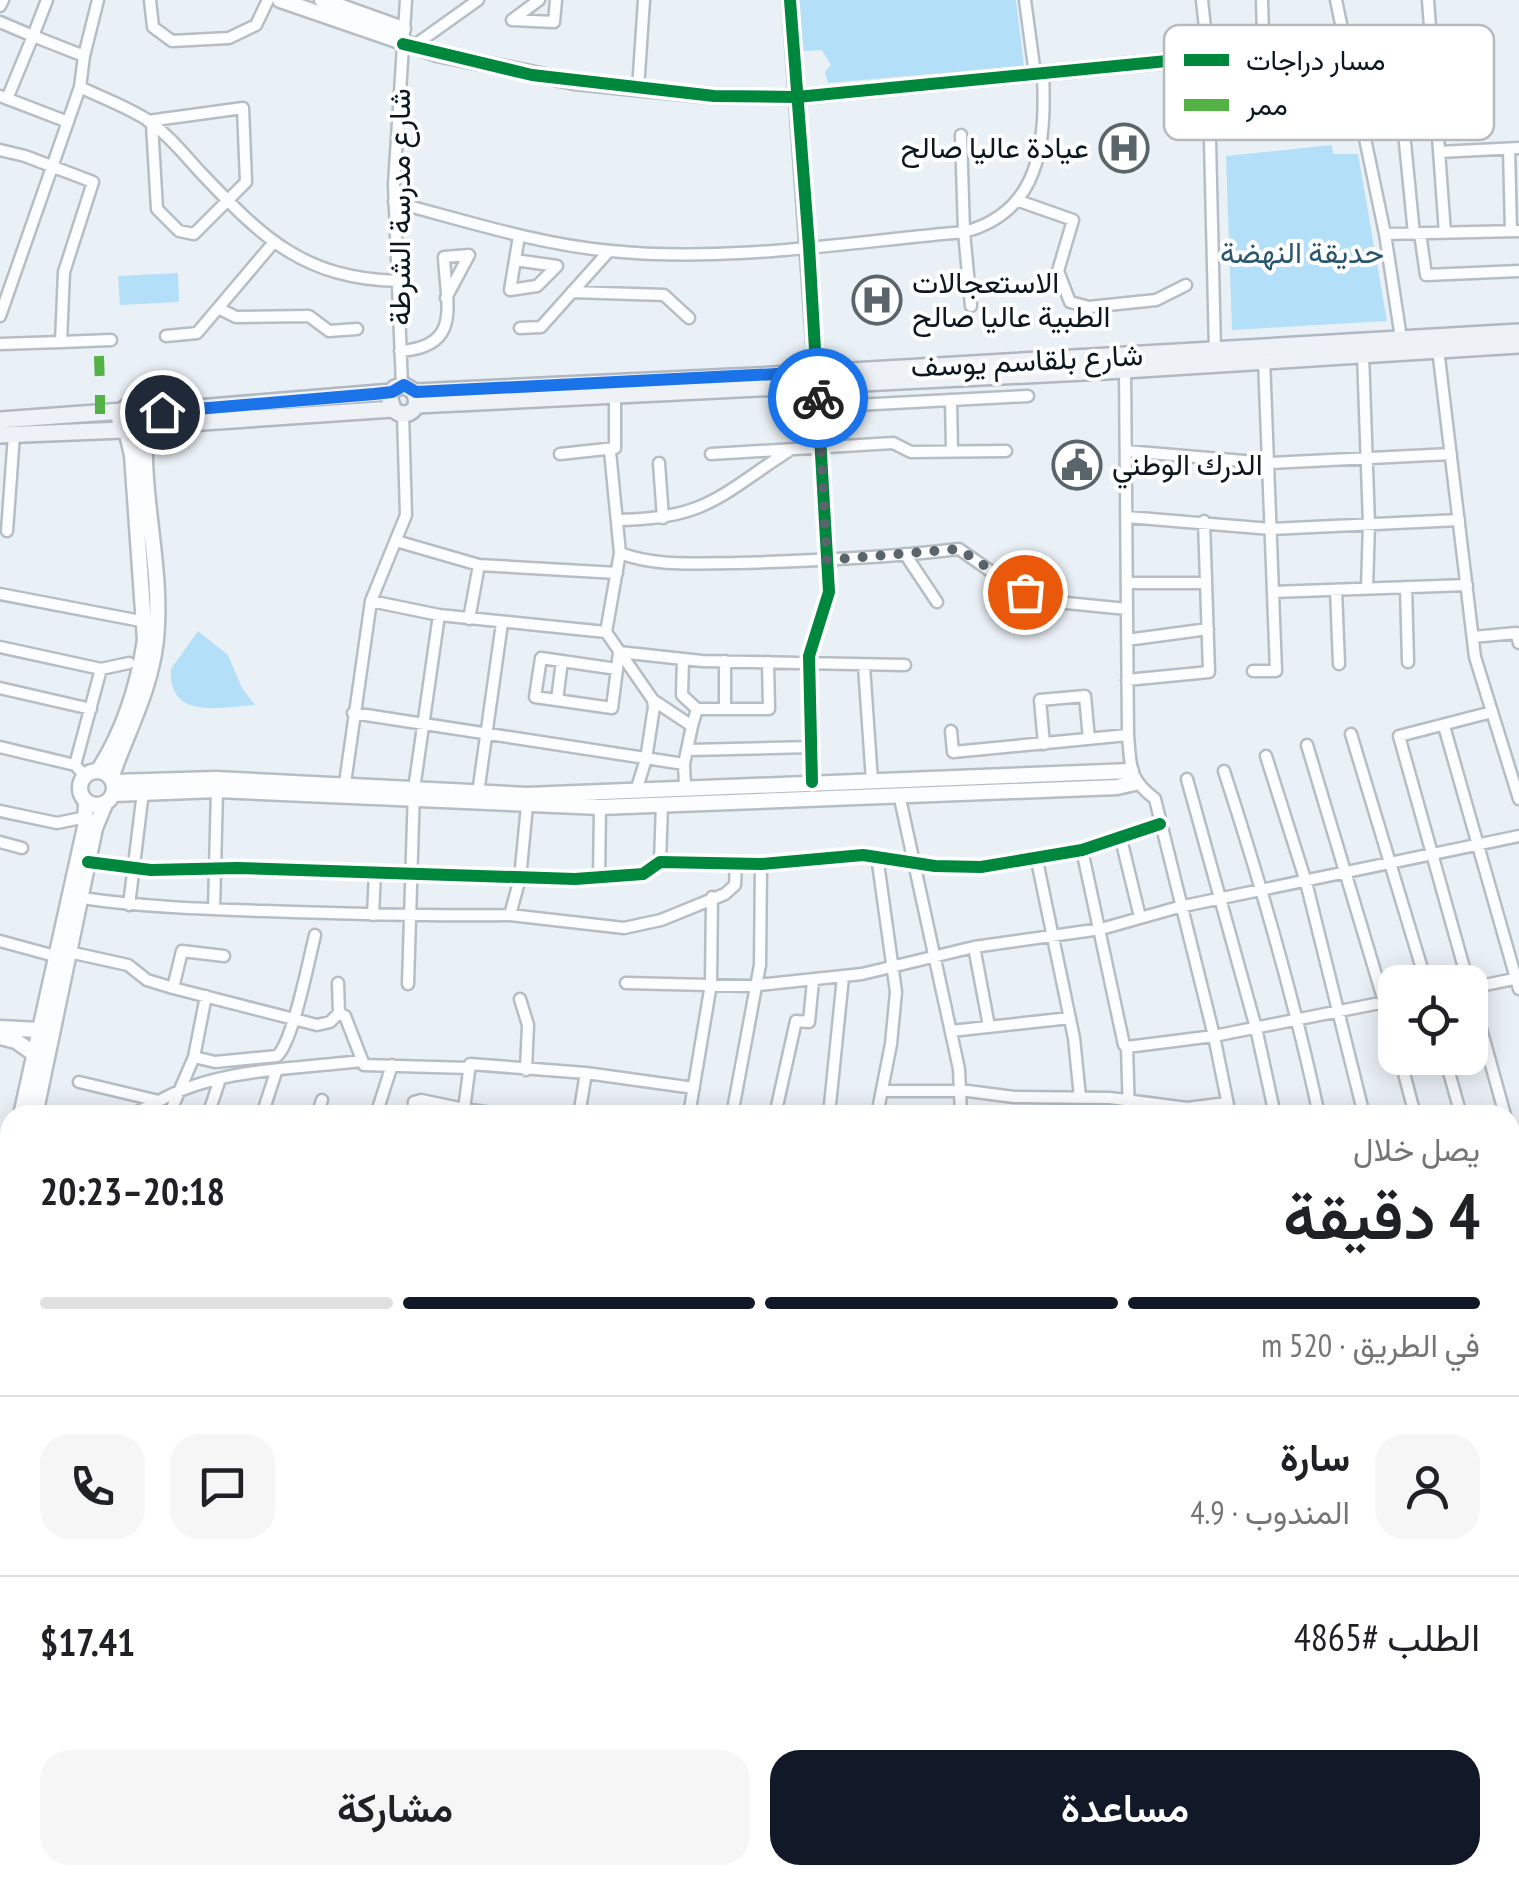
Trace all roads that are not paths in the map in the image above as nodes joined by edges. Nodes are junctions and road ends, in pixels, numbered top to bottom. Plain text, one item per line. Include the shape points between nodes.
1 (47, 0) edge
2 (98, 0) edge
3 (150, 0) edge
4 (268, 0) edge
5 (280, 0) edge
6 (322, 0) edge
7 (406, 0) edge
8 (478, 0) edge
9 (539, 0) edge
10 (556, 0) edge
11 (644, 0) edge
12 (790, 0) edge
13 (1025, 0) edge
14 (1202, 0) edge
15 (1262, 0) edge
16 (1336, 0) edge
17 (1428, 0) edge
18 (0, 22) edge
19 (1205, 25) edge
20 (1259, 25) edge
21 (1342, 25) edge
22 (1430, 25) edge
23 (33, 36) junction
24 (406, 40) junction
25 (84, 56) junction
26 (1164, 60) edge
27 (1039, 73) junction
28 (80, 87) junction
29 (638, 89) junction
30 (4, 97) edge
31 (798, 97) junction
32 (68, 122) junction
33 (150, 122) junction
34 (961, 135) dead end
35 (1210, 140) edge
36 (1366, 140) edge
37 (1406, 140) edge
38 (1438, 140) edge
39 (1514, 148) edge
40 (0, 150) edge
41 (1439, 152) junction
42 (52, 167) junction
43 (226, 199) junction
44 (1019, 201) junction
45 (394, 202) junction
46 (1515, 231) edge
47 (964, 232) junction
48 (1445, 233) junction
49 (1385, 234) junction
50 (1417, 234) junction
51 (519, 236) junction
52 (274, 242) junction
53 (809, 246) junction
54 (609, 251) junction
55 (515, 260) junction
56 (1519, 271) edge
57 (398, 281) junction
58 (1186, 285) dead end
59 (572, 292) junction
60 (446, 298) dead end
61 (971, 306) dead end
62 (218, 308) junction
63 (0, 316) edge
64 (689, 318) dead end
65 (520, 328) dead end
66 (357, 329) dead end
67 (1519, 332) edge
68 (166, 336) dead end
69 (1401, 338) junction
70 (112, 340) dead end
71 (61, 342) junction
72 (0, 344) edge
73 (1519, 344) edge
74 (1438, 349) junction
75 (1216, 350) junction
76 (400, 352) junction
77 (1363, 354) junction
78 (1264, 359) junction
79 (1125, 370) junction
80 (817, 379) junction
81 (615, 395) junction
82 (1028, 396) dead end
83 (403, 400) junction
84 (950, 400) junction
85 (818, 407) junction
86 (123, 411) junction
87 (149, 412) junction
88 (0, 420) edge
89 (147, 431) junction
90 (125, 432) junction
91 (7, 435) edge
92 (821, 447) junction
93 (610, 450) junction
94 (791, 450) junction
95 (952, 451) junction
96 (1006, 451) dead end
97 (1126, 451) junction
98 (560, 454) dead end
99 (711, 454) dead end
100 (1451, 454) junction
101 (1368, 457) junction
102 (659, 463) dead end
103 (1268, 463) junction
104 (1126, 517) junction
105 (662, 518) junction
106 (617, 520) junction
107 (1459, 520) junction
108 (1204, 521) junction
109 (1369, 524) junction
110 (1270, 529) junction
111 (7, 531) dead end
112 (396, 541) junction
113 (620, 554) junction
114 (905, 554) junction
115 (827, 560) junction
116 (478, 565) junction
117 (617, 573) junction
118 (1206, 583) junction
119 (1127, 584) junction
120 (1467, 584) junction
121 (1406, 587) junction
122 (1367, 588) junction
123 (1336, 590) junction
124 (1273, 592) junction
125 (0, 594) edge
126 (371, 601) junction
127 (937, 602) dead end
128 (1127, 609) junction
129 (439, 616) junction
130 (469, 619) junction
131 (146, 622) junction
132 (502, 623) junction
133 (1208, 628) junction
134 (606, 632) junction
135 (1473, 637) junction
136 (1127, 640) junction
137 (1519, 643) edge
138 (0, 647) edge
139 (620, 652) junction
140 (682, 659) junction
141 (562, 661) junction
142 (129, 662) dead end
143 (725, 662) junction
144 (768, 662) junction
145 (808, 662) junction
146 (1408, 662) dead end
147 (1339, 664) dead end
148 (905, 665) dead end
149 (864, 666) junction
150 (101, 668) junction
151 (617, 669) junction
152 (1253, 671) dead end
153 (1127, 680) junction
154 (0, 688) edge
155 (557, 700) junction
156 (654, 700) junction
157 (92, 708) junction
158 (696, 709) junction
159 (725, 709) junction
160 (1492, 712) junction
161 (353, 713) junction
162 (423, 724) junction
163 (692, 726) junction
164 (1444, 726) junction
165 (952, 730) dead end
166 (487, 734) junction
167 (1351, 734) dead end
168 (1128, 735) junction
169 (1088, 740) junction
170 (1044, 744) junction
171 (1307, 745) dead end
172 (0, 747) edge
173 (811, 747) junction
174 (689, 750) junction
175 (1266, 756) dead end
176 (646, 758) junction
177 (684, 764) junction
178 (1224, 770) dead end
179 (1133, 777) junction
180 (1187, 779) dead end
181 (100, 781) junction
182 (872, 781) junction
183 (812, 782) junction
184 (684, 786) junction
185 (217, 790) junction
186 (344, 790) junction
187 (142, 792) junction
188 (636, 792) junction
189 (478, 793) junction
190 (899, 794) junction
191 (414, 795) junction
192 (1519, 799) edge
193 (662, 804) junction
194 (527, 806) junction
195 (600, 807) junction
196 (86, 810) junction
197 (0, 811) edge
198 (1160, 824) junction
199 (1120, 835) junction
200 (1519, 836) edge
201 (0, 842) edge
202 (1478, 845) junction
203 (22, 848) dead end
204 (1082, 850) junction
205 (878, 856) junction
206 (1036, 856) junction
207 (1432, 856) junction
208 (88, 862) junction
209 (660, 862) junction
210 (914, 863) junction
211 (736, 864) junction
212 (761, 864) junction
213 (1390, 865) junction
214 (215, 868) junction
215 (134, 869) junction
216 (375, 872) junction
217 (410, 873) junction
218 (1347, 873) junction
219 (520, 878) junction
220 (599, 879) junction
221 (1306, 882) junction
222 (1263, 890) junction
223 (712, 897) junction
224 (82, 898) junction
225 (1222, 899) junction
226 (128, 905) junction
227 (1179, 908) junction
228 (214, 909) junction
229 (374, 915) junction
230 (510, 915) junction
231 (409, 916) junction
232 (1140, 916) junction
233 (1101, 930) junction
234 (315, 934) dead end
235 (1052, 935) junction
236 (0, 940) edge
237 (974, 947) junction
238 (62, 954) junction
239 (224, 956) dead end
240 (935, 957) junction
241 (1378, 965) edge
242 (1421, 965) edge
243 (1463, 965) edge
244 (894, 967) junction
245 (843, 977) junction
246 (813, 981) junction
247 (338, 982) dead end
248 (1518, 982) edge
249 (626, 983) dead end
250 (408, 984) dead end
251 (712, 984) junction
252 (1488, 984) edge
253 (755, 985) junction
254 (174, 988) junction
255 (206, 996) junction
256 (520, 999) dead end
257 (1378, 1004) edge
258 (339, 1013) junction
259 (1341, 1013) junction
260 (294, 1018) junction
261 (1070, 1018) junction
262 (1299, 1020) junction
263 (989, 1026) junction
264 (0, 1028) edge
265 (1256, 1028) junction
266 (39, 1030) junction
267 (951, 1030) junction
268 (1214, 1036) junction
269 (0, 1037) edge
270 (1127, 1048) junction
271 (33, 1053) junction
272 (1488, 1054) edge
273 (194, 1057) junction
274 (361, 1061) junction
275 (392, 1065) junction
276 (468, 1068) junction
277 (526, 1070) junction
278 (276, 1072) junction
279 (586, 1073) junction
280 (1404, 1075) edge
281 (1450, 1075) edge
282 (220, 1078) junction
283 (79, 1082) dead end
284 (182, 1087) junction
285 (694, 1088) junction
286 (962, 1091) junction
287 (882, 1092) junction
288 (1080, 1097) junction
289 (158, 1100) junction
290 (322, 1100) dead end
291 (1130, 1100) junction
292 (23, 1105) edge
293 (36, 1105) edge
294 (149, 1105) edge
295 (174, 1105) edge
296 (211, 1105) edge
297 (265, 1105) edge
298 (321, 1105) edge
299 (379, 1105) edge
300 (414, 1105) edge
301 (438, 1105) edge
302 (465, 1105) edge
303 (581, 1105) edge
304 (691, 1105) edge
305 (734, 1105) edge
306 (777, 1105) edge
307 (830, 1105) edge
308 (880, 1105) edge
309 (961, 1105) edge
310 (1130, 1105) edge
311 (1166, 1105) edge
312 (1227, 1105) edge
313 (1273, 1105) edge
314 (1317, 1105) edge
315 (1362, 1105) edge
316 (1412, 1105) edge
317 (1458, 1105) edge
318 (1502, 1105) edge

1 - 23 street
2 - 25 street
3 - 4 street via 153,27 172,41 246,31
5 - 24 street
6 - 24 street
7 - 24 street, شارع مدرسة الشرطة
8 - 24 street
9 - 10 street via 512,20 554,22
11 - 29 street
12 - 31 street
13 - 27 street
14 - 19 street
15 - 20 street
16 - 21 street
17 - 22 street
18 - 23 street
23 - 25 street
23 - 30 street
24 - 29 street via 532,76
24 - 45 street, شارع مدرسة الشرطة
25 - 28 street
26 - 27 street
27 - 31 street
27 - 44 street via 1039,150
28 - 32 street
28 - 33 street
29 - 31 street
30 - 32 street
31 - 53 street
32 - 42 street
33 - 43 street
33 - 43 street via 161,214 180,232 194,234
33 - 43 street via 243,108 248,175
34 - 47 street
35 - 75 street
36 - 49 street
37 - 50 street
38 - 41 street
39 - 41 street
39 - 46 street
40 - 42 street
41 - 48 street
42 - 63 street
42 - 71 street via 93,182 64,272
43 - 52 street
44 - 47 street via 994,221
44 - 58 street via 1073,220 1058,271 1070,302 1089,307 1156,300
45 - 51 street
45 - 57 street, شارع مدرسة الشرطة
46 - 48 street
47 - 53 street
47 - 61 street
48 - 50 street
49 - 50 street
49 - 69 street
50 - 56 street via 1426,275
51 - 54 street
51 - 55 street
52 - 57 street via 332,272
52 - 62 street
53 - 54 street via 700,255
53 - 80 street
54 - 59 street
55 - 55 street via 510,290 538,286 557,266
57 - 76 street, شارع مدرسة الشرطة
59 - 64 street via 664,295
59 - 65 street via 541,327
60 - 76 street via 442,337 428,348
62 - 66 street via 236,317 309,316 329,331
62 - 68 street via 197,333
67 - 69 main road, شارع بلقاسم يوسف
69 - 75 main road, شارع بلقاسم يوسف
70 - 71 street
71 - 72 street
73 - 74 main road, شارع بلقاسم يوسف
74 - 77 main road, شارع بلقاسم يوسف
74 - 100 street
75 - 80 main road, شارع بلقاسم يوسف
76 - 83 street, شارع مدرسة الشرطة
77 - 78 main road, شارع بلقاسم يوسف
77 - 101 street
78 - 79 main road, شارع بلقاسم يوسف
78 - 103 street
79 - 80 main road, شارع بلقاسم يوسف
79 - 97 street
80 - 81 main road, شارع بلقاسم يوسف
80 - 83 main road, شارع بلقاسم يوسف
80 - 85 street
81 - 83 main road, شارع بلقاسم يوسف
81 - 93 street via 617,444
82 - 84 street
83 - 87 main road, شارع بلقاسم يوسف
83 - 89 main road, شارع بلقاسم يوسف
83 - 112 street, شارع مدرسة الشرطة via 407,506
84 - 85 street
84 - 95 street
85 - 92 street
86 - 87 main road via 137,404
86 - 88 main road
86 - 90 main road
87 - 89 main road
89 - 90 main road
89 - 181 street via 156,634 141,708
90 - 91 main road
90 - 131 street
91 - 111 street
92 - 94 street
92 - 95 street via 894,444 911,452
92 - 115 street
93 - 98 street
93 - 106 street
94 - 99 street
94 - 105 street via 727,495
95 - 96 street
97 - 103 street
97 - 104 street
100 - 101 street
100 - 107 street
101 - 103 street
101 - 109 street
102 - 105 street
103 - 110 street
104 - 108 street
104 - 119 street
105 - 106 street
106 - 113 street
107 - 109 street
107 - 120 street
108 - 110 street
108 - 118 street
109 - 110 street
109 - 122 street
110 - 124 street
112 - 116 street
112 - 126 street, شارع مدرسة الشرطة
113 - 115 street via 686,564
113 - 117 street
114 - 115 street
114 - 127 street
114 - 128 street via 959,549 1046,601
115 - 145 street via 828,602
116 - 117 street
116 - 130 street
117 - 134 street
118 - 119 street
118 - 133 street
119 - 128 street
120 - 121 street
120 - 135 street
121 - 122 street
121 - 146 street
122 - 123 street
123 - 124 street
123 - 147 street
124 - 152 street via 1276,671
125 - 131 street
126 - 129 street
126 - 161 street, شارع مدرسة الشرطة
128 - 136 street
129 - 130 street
129 - 162 street
130 - 132 street
131 - 181 street via 135,689
132 - 134 street
132 - 166 street
133 - 136 street
133 - 153 street via 1209,672
134 - 139 street
135 - 137 street via 1516,633
135 - 160 street
136 - 153 street
138 - 150 street
139 - 140 street
139 - 151 street
139 - 156 street
140 - 143 street
140 - 158 street via 682,694
141 - 151 street
141 - 155 street
141 - 155 street via 541,658 535,697
142 - 150 street
143 - 144 street
143 - 159 street
144 - 145 street
144 - 159 street via 769,709
145 - 149 street
145 - 173 street
148 - 149 street
149 - 182 street
150 - 157 street
151 - 155 street via 612,708
153 - 168 street
154 - 157 street
156 - 163 street
156 - 176 street
157 - 181 street
158 - 159 street
158 - 163 street
160 - 164 street
160 - 192 street
161 - 162 street
161 - 186 street, شارع مدرسة الشرطة
162 - 166 street
162 - 191 street
163 - 174 street
164 - 202 street
164 - 207 street via 1399,736
165 - 170 street via 954,752
166 - 176 street
166 - 189 street
167 - 213 street
168 - 169 street
168 - 179 street
169 - 170 street
169 - 170 street via 1085,696 1070,697 1040,700
171 - 218 street
172 - 181 street
173 - 174 street
173 - 183 street
174 - 177 street
175 - 221 street
176 - 177 street
176 - 188 street
177 - 184 street
178 - 222 street
179 - 182 street
179 - 190 street
179 - 198 street via 1154,799
180 - 225 street
181 - 186 street via 216,780
181 - 187 street
181 - 196 street via 98,806
181 - 196 street via 80,786
181 - 208 street
182 - 183 street
183 - 184 street
184 - 188 street
185 - 186 street
185 - 187 street
185 - 214 street
186 - 191 street
187 - 215 street
188 - 189 street
189 - 191 street
190 - 193 street
190 - 210 street
191 - 194 street
191 - 217 street
193 - 195 street
193 - 209 street
194 - 195 street
194 - 219 street
195 - 220 street
196 - 197 street via 57,823
196 - 238 street
198 - 199 street
198 - 227 street
199 - 204 street
199 - 232 street
200 - 202 street
201 - 203 street
202 - 207 street
202 - 248 street
204 - 206 street
204 - 233 street
205 - 210 street
205 - 212 street
205 - 244 street
206 - 210 street via 981,867
206 - 235 street
207 - 213 street
207 - 243 street
208 - 215 street
208 - 224 street
209 - 211 street
209 - 220 street via 643,874
210 - 240 street
211 - 212 street
211 - 223 street via 735,885
212 - 253 street
213 - 218 street
213 - 242 street
214 - 215 street
214 - 216 street
214 - 228 street
215 - 226 street
216 - 217 street
216 - 229 street
217 - 219 street
217 - 231 street
218 - 221 street
218 - 241 street
219 - 220 street
219 - 230 street
221 - 222 street
221 - 259 street
222 - 225 street
222 - 262 street
223 - 230 street via 624,928
223 - 251 street
224 - 226 street
224 - 238 street
225 - 227 street
225 - 265 street
226 - 228 street
227 - 232 street
227 - 268 street
228 - 229 street
229 - 231 street
230 - 231 street
231 - 250 street
232 - 233 street
233 - 235 street
233 - 270 street
234 - 260 street
235 - 237 street
235 - 261 street
236 - 238 street
237 - 240 street
237 - 263 street
238 - 254 street via 128,965
238 - 266 street
238 - 293 street
239 - 254 street via 182,951
240 - 244 street
240 - 267 street
244 - 245 street
244 - 287 street
245 - 246 street
245 - 307 street
246 - 253 street
246 - 306 street via 810,1022 796,1021
247 - 258 street
248 - 252 street
249 - 251 street
251 - 253 street
251 - 285 street
253 - 305 street
254 - 255 street
255 - 260 street
255 - 273 street
256 - 277 street via 528,1025
257 - 259 street
258 - 260 street via 324,1025
258 - 274 street
259 - 262 street
259 - 315 street
260 - 273 street via 277,1056 216,1062
261 - 263 street
261 - 288 street
262 - 265 street
262 - 314 street
263 - 267 street
264 - 266 street
265 - 268 street
265 - 313 street
266 - 271 street
267 - 286 street
268 - 270 street
268 - 312 street
269 - 271 street
270 - 291 street
271 - 292 street
272 - 318 street
273 - 284 street
274 - 275 street
274 - 278 street
275 - 276 street
275 - 299 street
276 - 277 street
276 - 302 street
277 - 279 street
278 - 282 street
278 - 297 street
279 - 285 street
279 - 303 street
280 - 316 street
281 - 317 street
282 - 284 street
282 - 296 street
283 - 289 street
284 - 289 street
284 - 295 street
285 - 304 street
286 - 287 street
286 - 288 street
286 - 309 street
287 - 308 street
288 - 291 street
289 - 294 street
290 - 298 street
291 - 310 street
291 - 311 street
300 - 301 street

